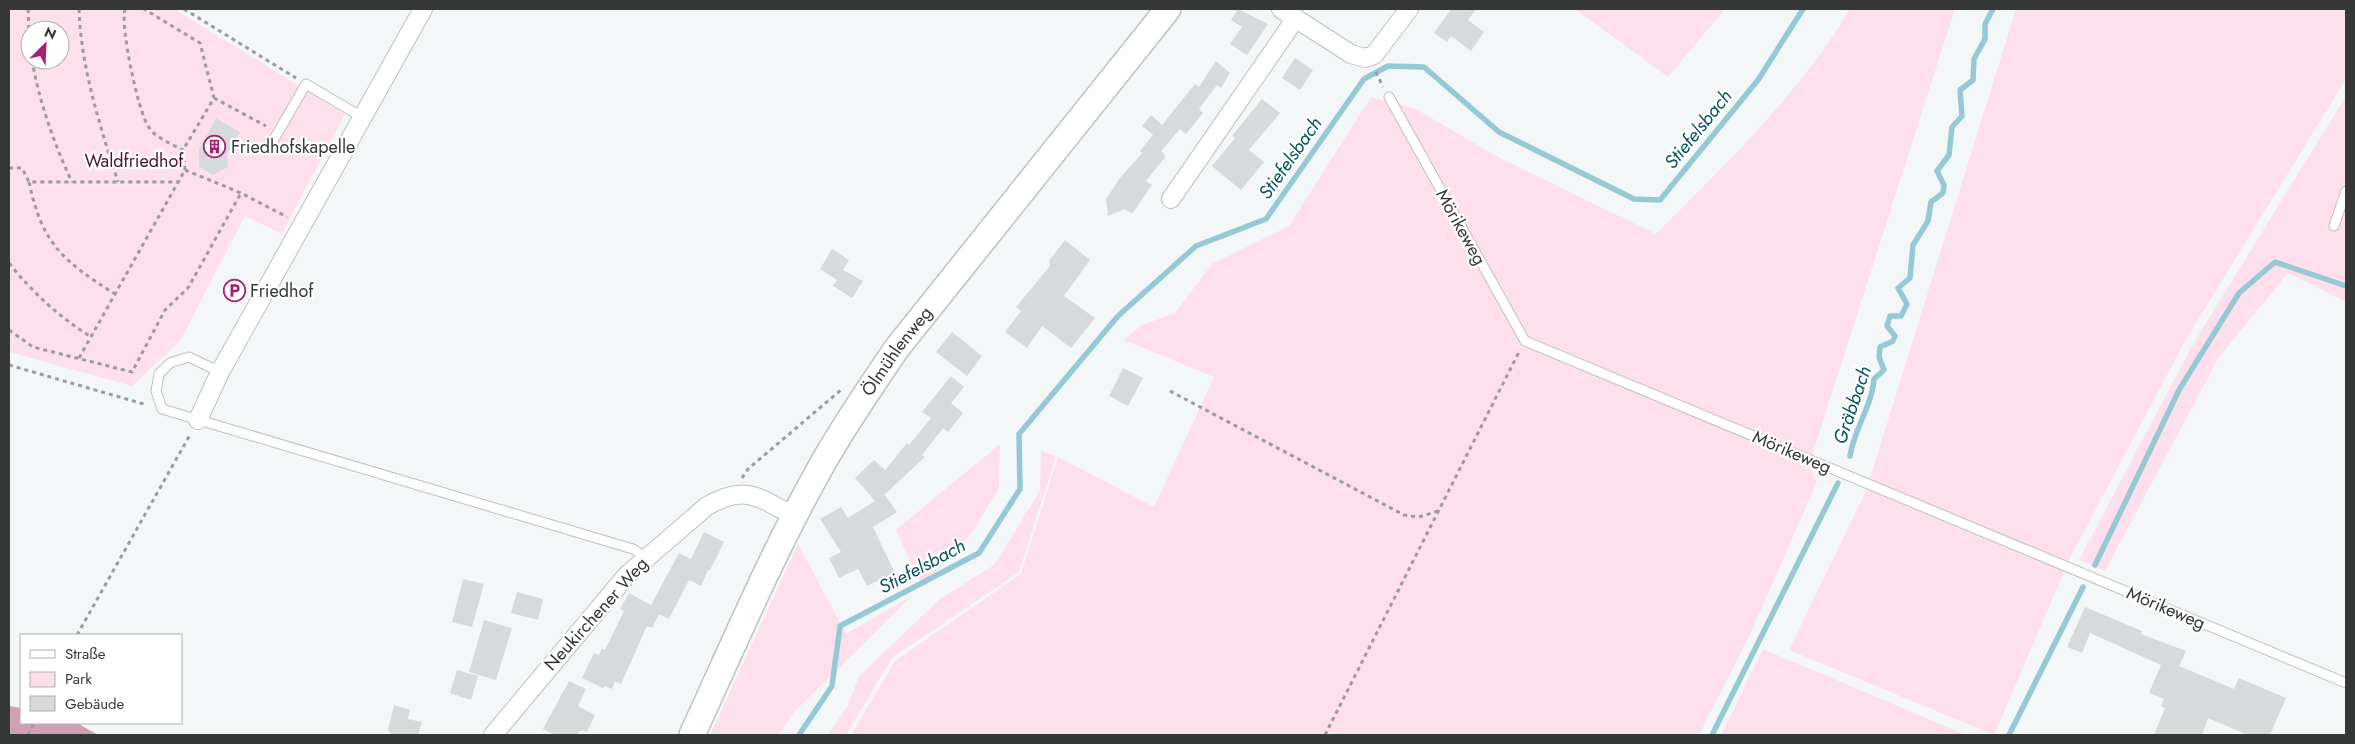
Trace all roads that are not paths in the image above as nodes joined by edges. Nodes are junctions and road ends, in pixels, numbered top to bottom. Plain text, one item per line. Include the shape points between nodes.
1 (423, 9) edge
2 (1168, 9) edge
3 (1281, 9) edge
4 (1409, 9) edge
5 (1296, 18) junction
6 (1389, 97) road end
7 (362, 117) junction
8 (275, 137) road end
9 (2346, 191) edge
10 (1171, 199) dead end
11 (2334, 226) dead end
12 (220, 372) junction
13 (198, 420) junction
14 (794, 516) junction
15 (645, 557) junction
16 (2346, 683) edge
17 (493, 735) edge
18 (692, 735) edge

1 - 7 street
2 - 14 main road, Ölmühlenweg via 897,348 820,468
3 - 5 street
4 - 5 street via 1370,63 1350,54
5 - 10 street
6 - 16 lane, Mörikeweg via 1525,341
7 - 8 lane via 306,84
7 - 12 street
9 - 11 lane
12 - 13 street
12 - 13 lane via 189,358 170,362 160,374 156,391 162,409
13 - 15 lane via 633,549
14 - 15 street, Neukirchener Weg via 762,499 738,493 707,506
14 - 18 main road, Ölmühlenweg
15 - 17 street, Neukirchener Weg via 595,611

